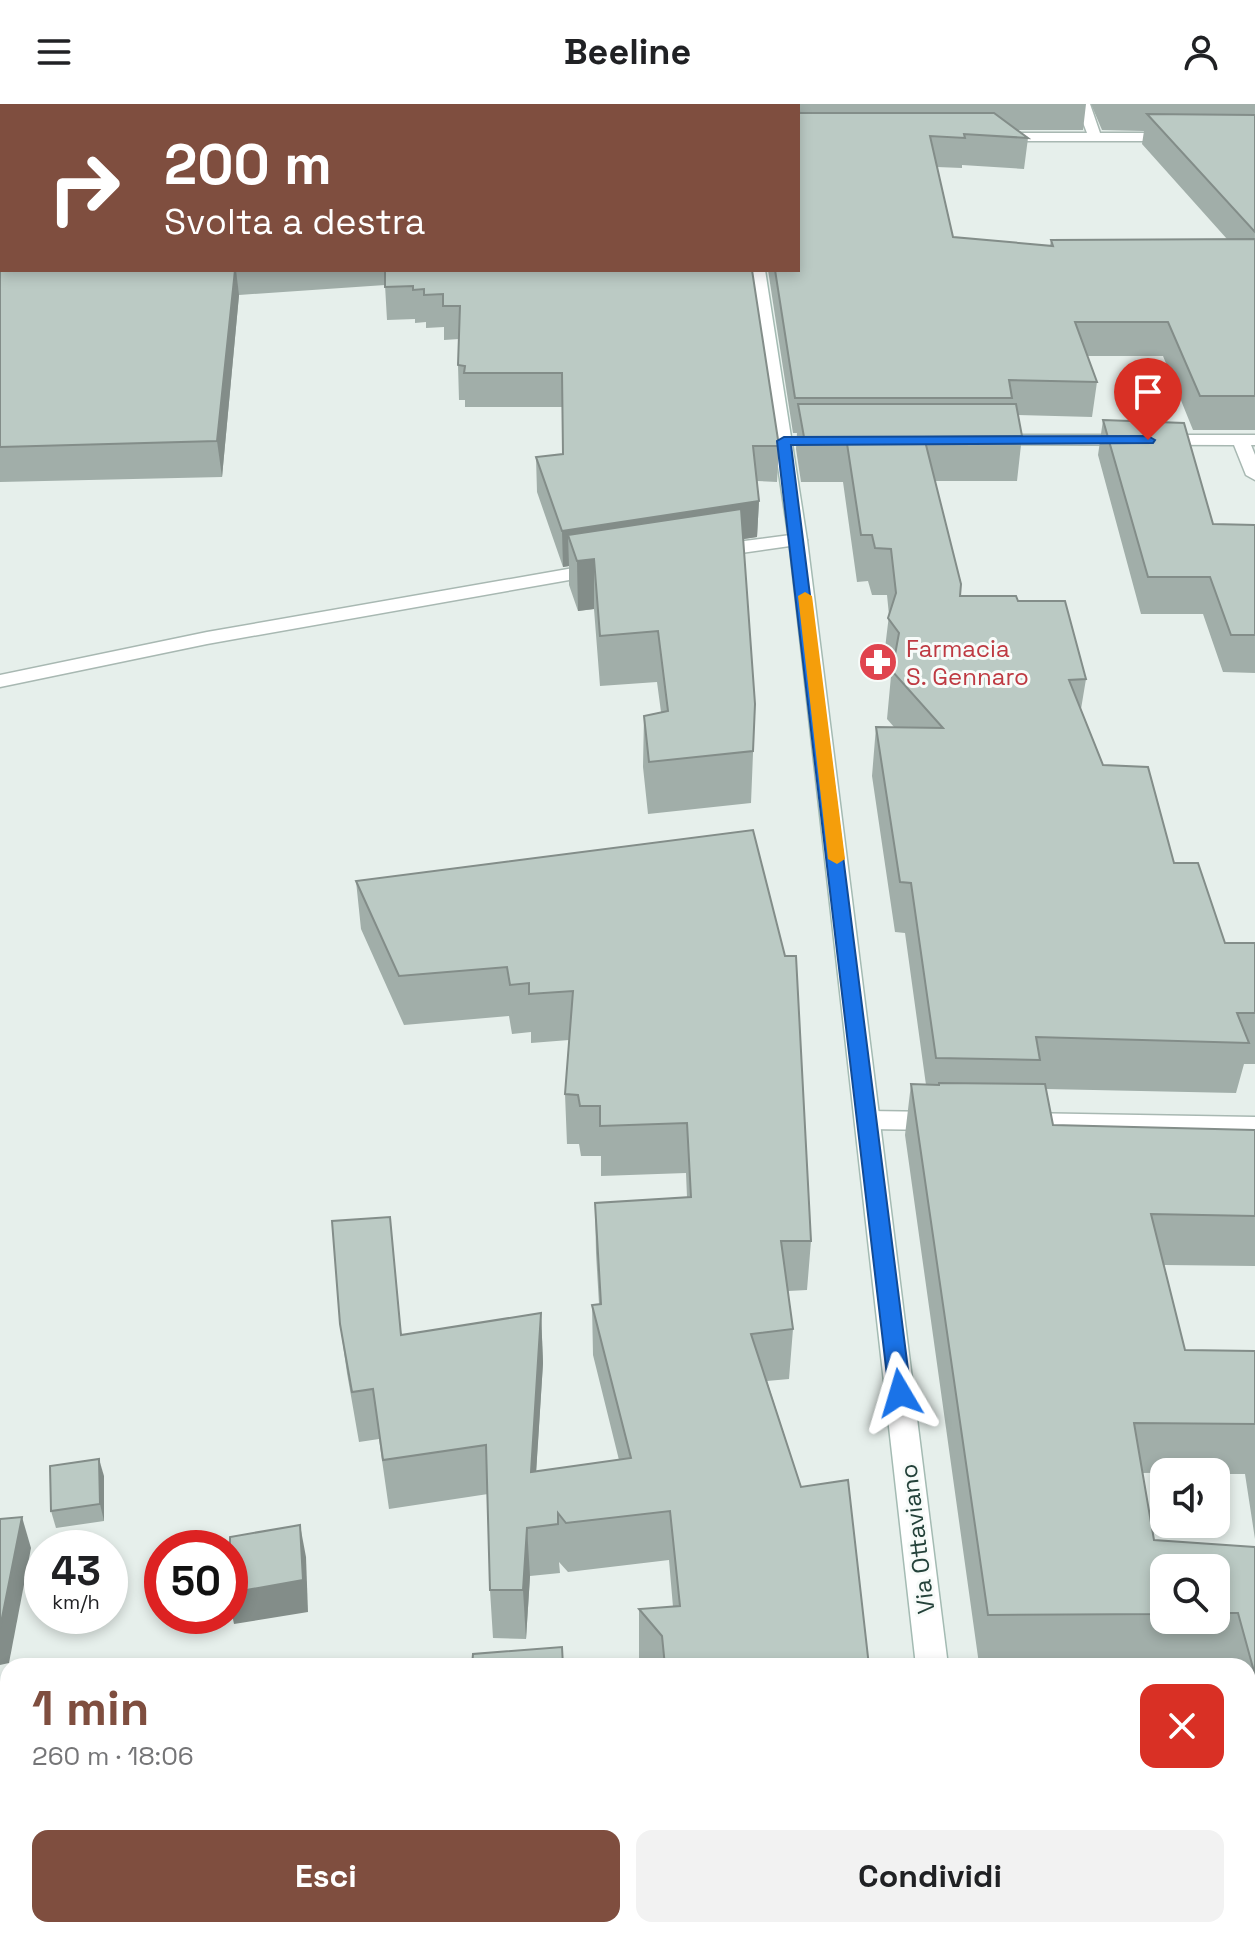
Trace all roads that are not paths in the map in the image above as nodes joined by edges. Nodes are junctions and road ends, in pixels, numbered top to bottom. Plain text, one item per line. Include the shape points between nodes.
1 (1083, 104) edge
2 (986, 137) edge
3 (1095, 137) junction
4 (1191, 137) edge
5 (757, 272) edge
6 (972, 440) edge
7 (1247, 440) edge
8 (1255, 475) edge
9 (798, 540) junction
10 (700, 553) edge
11 (623, 566) edge
12 (0, 681) edge
13 (868, 1120) junction
14 (961, 1121) edge
15 (992, 1122) edge
16 (1255, 1126) edge
17 (931, 1658) edge

1 - 3 main road
2 - 3 main road
3 - 4 main road
5 - 9 main road, Via Ottaviano via 792,441
6 - 7 main road
7 - 8 main road
9 - 10 main road
9 - 13 main road, Via Ottaviano
11 - 12 main road via 207,638
13 - 14 main road
13 - 17 main road, Via Ottaviano
15 - 16 main road

